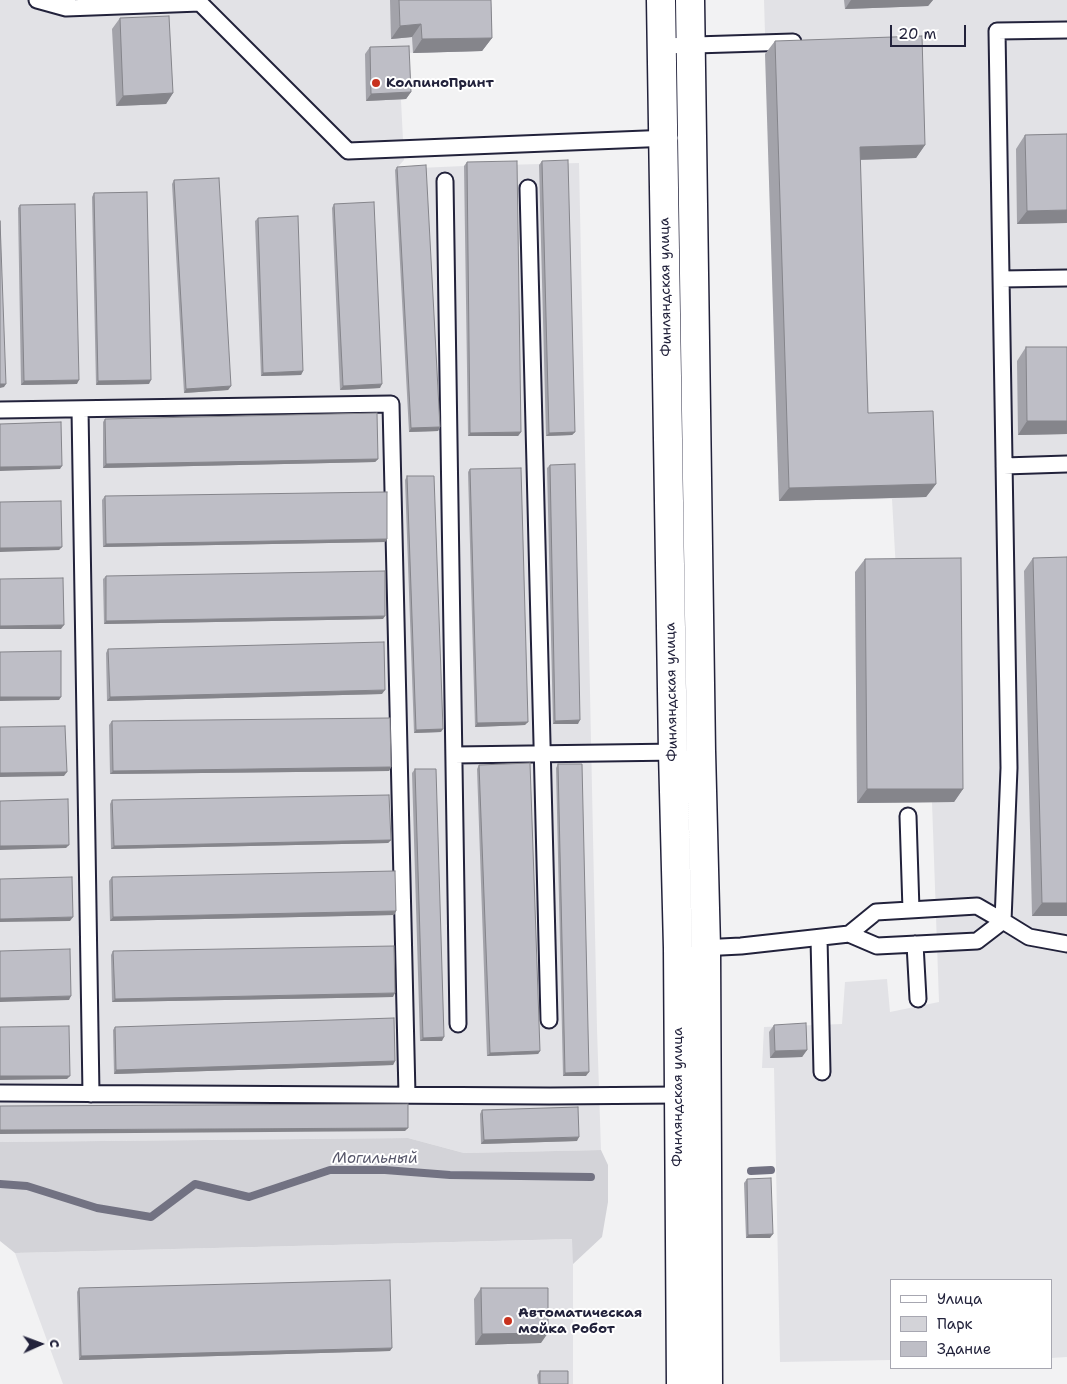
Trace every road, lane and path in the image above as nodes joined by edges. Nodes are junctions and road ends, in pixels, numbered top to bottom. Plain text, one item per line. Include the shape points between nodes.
1 (36, 0) edge
2 (661, 0) edge
3 (690, 0) edge
4 (66, 4) edge
5 (1067, 30) edge
6 (805, 42) edge
7 (690, 45) junction
8 (662, 46) junction
9 (664, 138) junction
10 (691, 138) junction
11 (445, 181) dead end
12 (528, 188) dead end
13 (1067, 278) edge
14 (1001, 280) junction
15 (80, 409) junction
16 (0, 410) edge
17 (1067, 464) edge
18 (1004, 466) junction
19 (673, 752) junction
20 (701, 752) junction
21 (542, 754) junction
22 (454, 755) junction
23 (908, 816) dead end
24 (911, 910) junction
25 (1003, 921) junction
26 (849, 934) junction
27 (819, 938) junction
28 (915, 944) junction
29 (1067, 944) edge
30 (678, 948) junction
31 (706, 948) junction
32 (918, 999) dead end
33 (549, 1020) dead end
34 (458, 1024) dead end
35 (822, 1072) dead end
36 (0, 1093) edge
37 (91, 1094) junction
38 (407, 1095) junction
39 (678, 1095) junction
40 (706, 1095) junction
41 (680, 1384) edge
42 (708, 1384) edge

1 - 4 lane
2 - 8 street, Финляндская улица
3 - 7 street, Финляндская улица
4 - 9 lane via 200,3 348,151
5 - 14 lane via 997,31
6 - 7 lane
7 - 8 lane
7 - 10 street, Финляндская улица
8 - 9 street, Финляндская улица
9 - 10 lane
9 - 19 street, Финляндская улица
10 - 20 street, Финляндская улица
11 - 22 lane
12 - 21 lane
13 - 14 lane
14 - 18 lane
15 - 16 lane
15 - 37 lane
15 - 38 lane via 391,404
17 - 18 lane
18 - 25 lane via 1009,768
19 - 20 lane
19 - 21 lane
19 - 30 street, Финляндская улица
20 - 31 street, Финляндская улица
21 - 22 lane
21 - 33 lane
22 - 34 lane
23 - 24 lane
24 - 25 lane via 976,906
24 - 26 lane via 876,912
25 - 28 lane via 977,941
25 - 29 lane via 1029,937
26 - 27 lane
26 - 28 lane via 877,946
27 - 31 lane
27 - 35 lane
28 - 32 lane
30 - 31 lane
30 - 39 street, Финляндская улица
31 - 40 street, Финляндская улица
36 - 37 lane
37 - 38 lane
38 - 39 lane
39 - 40 street
39 - 41 street, Финляндская улица
40 - 42 street, Финляндская улица

